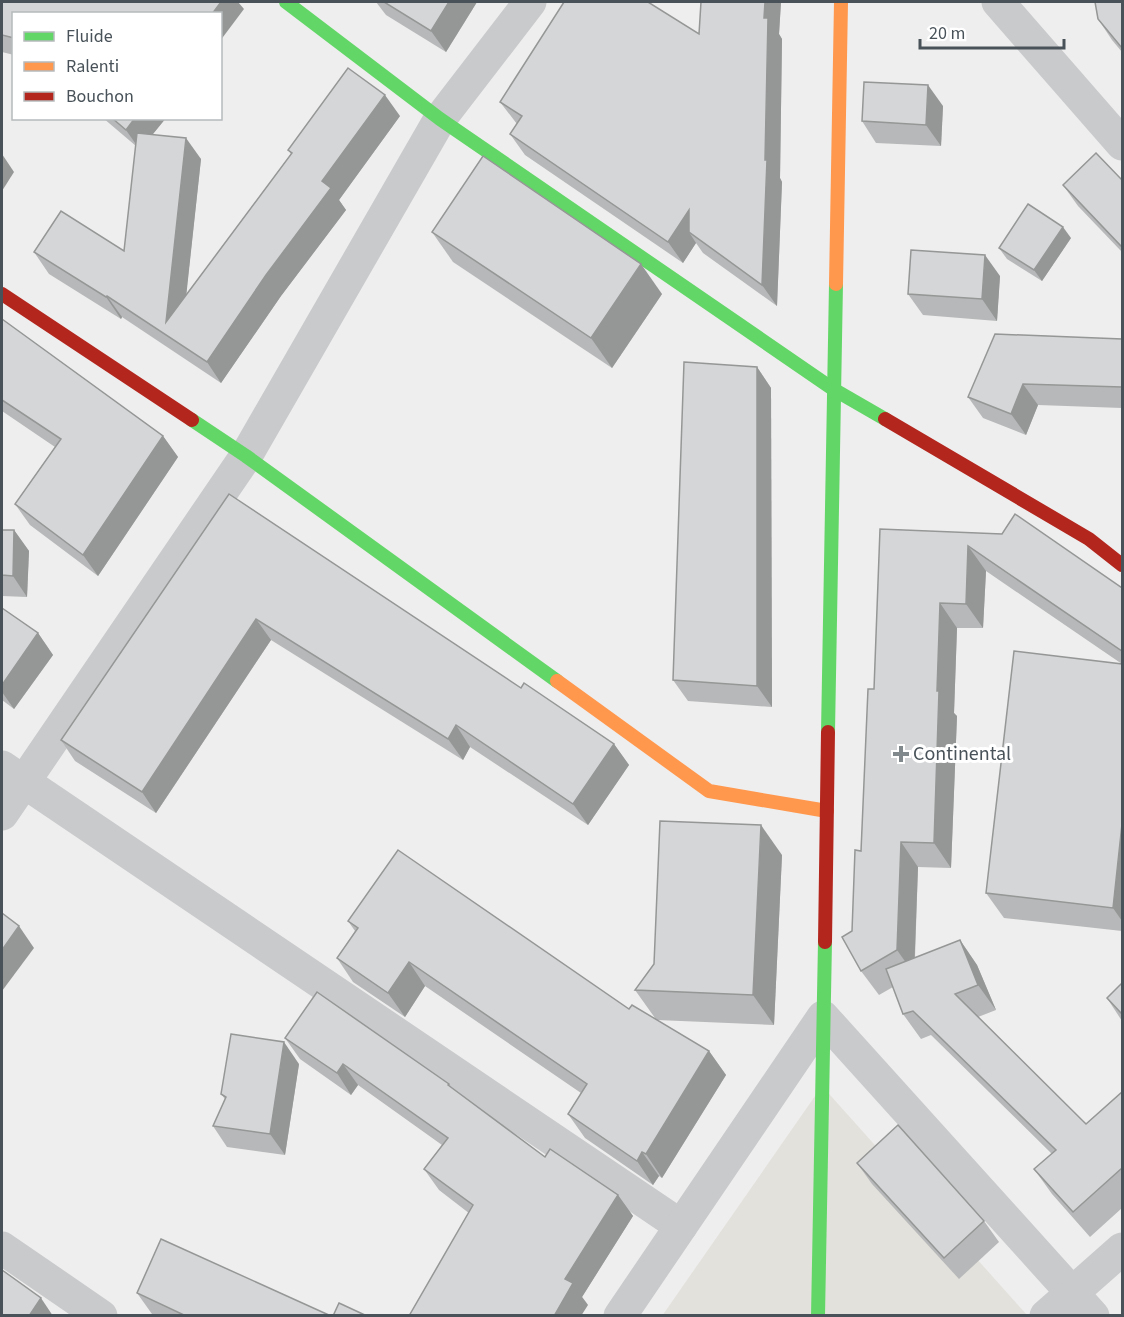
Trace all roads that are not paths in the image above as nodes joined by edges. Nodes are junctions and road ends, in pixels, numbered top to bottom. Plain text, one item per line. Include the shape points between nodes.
1 (286, 2) edge
2 (530, 2) edge
3 (841, 2) edge
4 (998, 2) edge
5 (440, 119) junction
6 (1122, 144) edge
7 (2, 294) edge
8 (833, 389) junction
9 (246, 456) junction
10 (1122, 566) edge
11 (13, 774) edge
12 (827, 811) junction
13 (2, 814) edge
14 (823, 1017) junction
15 (681, 1226) junction
16 (2, 1248) edge
17 (1122, 1250) edge
18 (1082, 1303) edge
19 (101, 1316) edge
20 (620, 1316) edge
21 (818, 1316) edge
22 (1046, 1316) edge

1 - 5 street
2 - 5 street
3 - 8 street
4 - 6 street
5 - 8 street
5 - 9 street
7 - 9 street
8 - 10 street via 1089,539
8 - 12 street
9 - 11 street
9 - 12 street via 709,791
11 - 13 street
11 - 15 street
12 - 14 street
14 - 15 street
14 - 18 street
14 - 21 street
15 - 20 street
16 - 19 street
17 - 18 street
18 - 22 street

